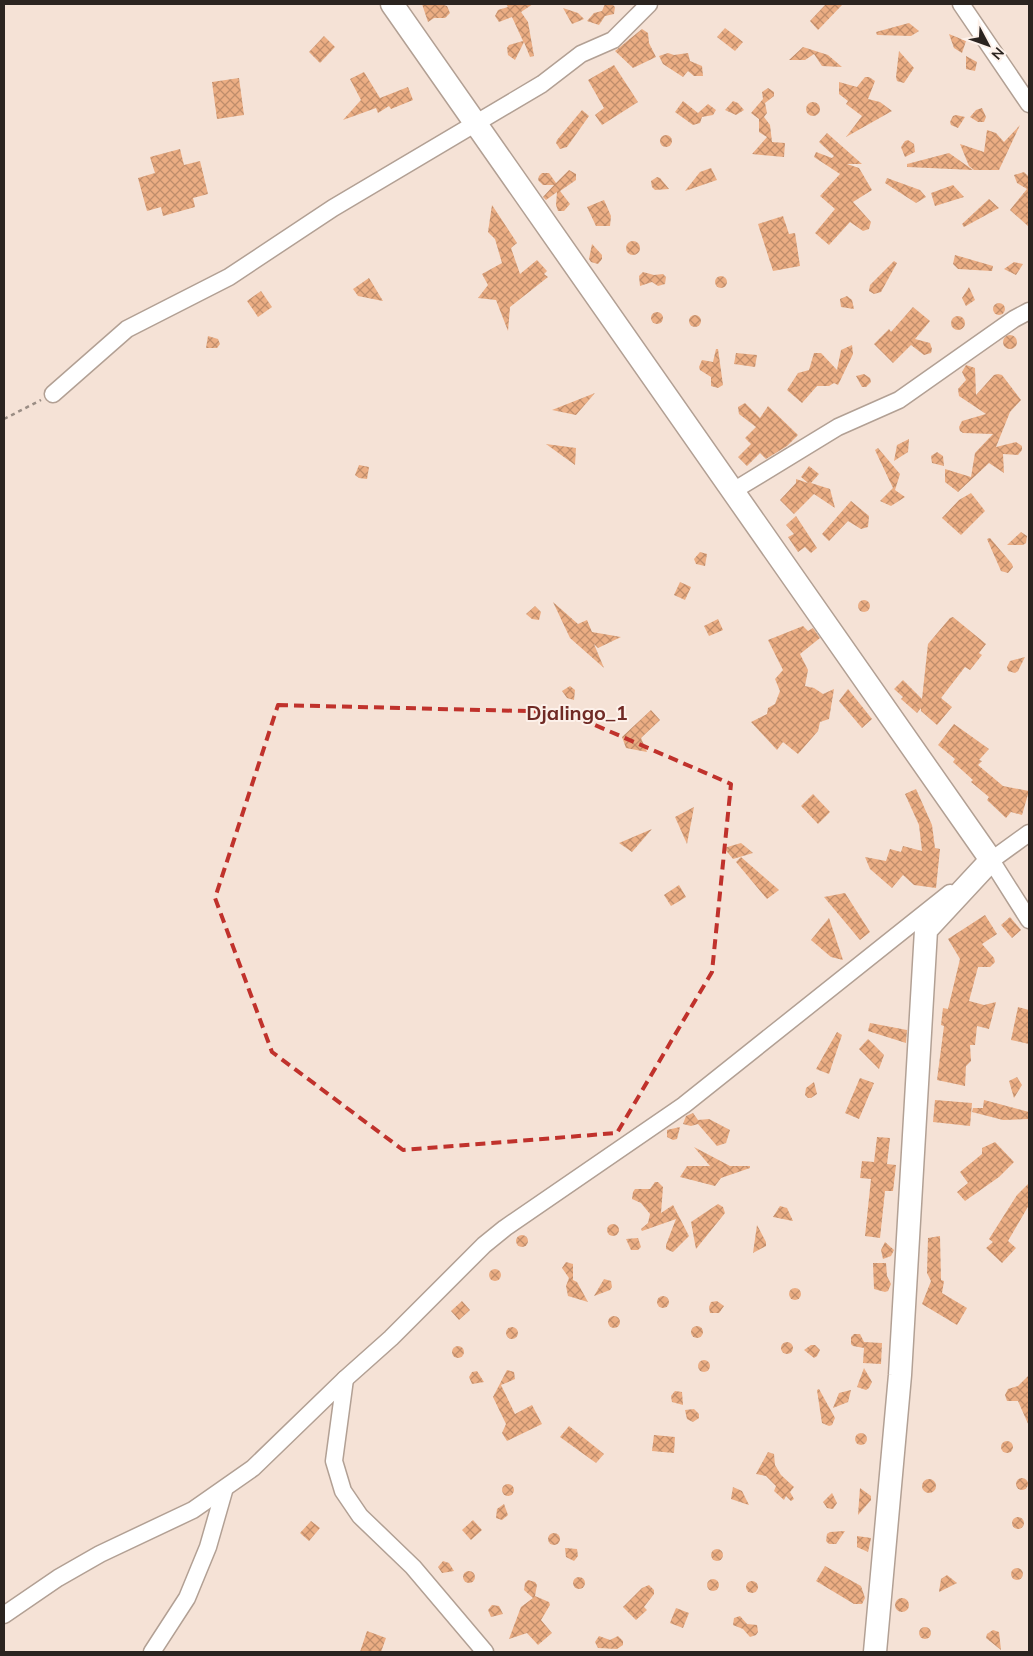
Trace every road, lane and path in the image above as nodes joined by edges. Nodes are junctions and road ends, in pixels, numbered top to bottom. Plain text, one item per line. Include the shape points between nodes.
1 (392, 4) edge
2 (649, 4) edge
3 (961, 4) edge
4 (1029, 104) edge
5 (476, 123) junction
6 (1029, 311) edge
7 (53, 394) joint
8 (4, 419) edge
9 (733, 491) junction
10 (1029, 833) edge
11 (992, 860) junction
12 (1029, 920) edge
13 (345, 1379) junction
14 (224, 1491) junction
15 (4, 1614) edge
16 (152, 1652) edge
17 (485, 1652) edge
18 (875, 1652) edge

1 - 5 street
2 - 5 street via 612,40 581,54 542,84
3 - 4 street
5 - 7 street via 333,208 229,277 127,329
5 - 9 street
6 - 9 street via 899,400 838,427
7 - 8 path
9 - 11 street
10 - 11 street
11 - 12 street
11 - 13 street via 684,1105 498,1234 392,1338
11 - 18 street via 926,930 901,1366
13 - 14 street via 272,1450
13 - 17 street via 334,1461 343,1491 360,1516 413,1567
14 - 15 street via 193,1510 100,1554
14 - 16 street via 208,1547 187,1598

